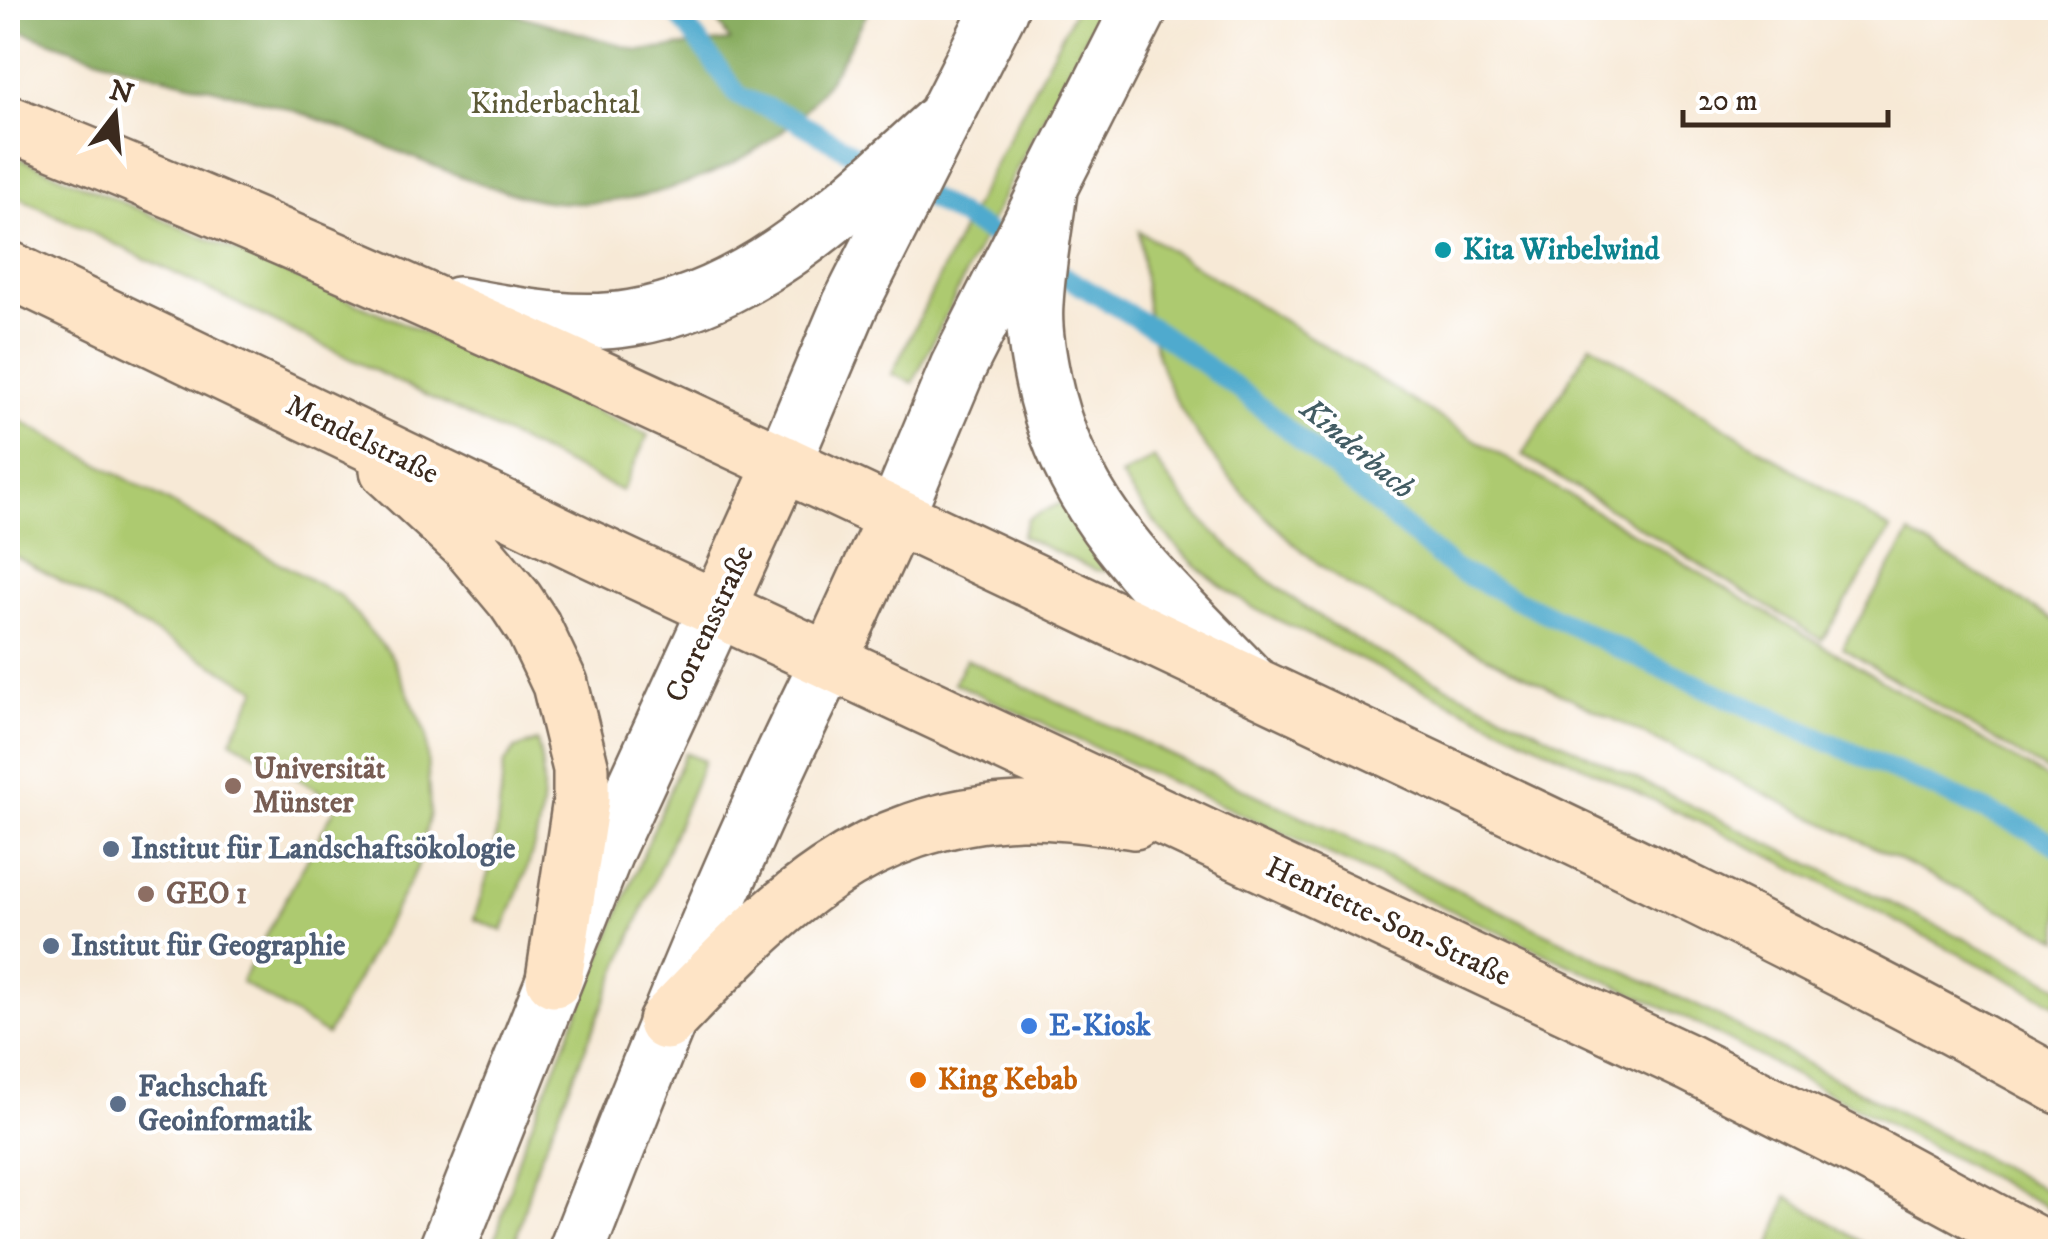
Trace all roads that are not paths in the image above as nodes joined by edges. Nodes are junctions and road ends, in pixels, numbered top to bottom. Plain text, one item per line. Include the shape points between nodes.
1 (1000, 8) edge
2 (1140, 8) edge
3 (8, 123) edge
4 (866, 216) junction
5 (8, 269) edge
6 (421, 298) junction
7 (1015, 303) junction
8 (345, 432) junction
9 (783, 463) junction
10 (895, 517) junction
11 (717, 609) junction
12 (829, 662) junction
13 (1254, 686) junction
14 (1181, 828) junction
15 (554, 978) junction
16 (666, 1022) junction
17 (2060, 1086) edge
18 (446, 1252) edge
19 (576, 1252) edge
20 (2050, 1252) edge

1 - 4 street, Corrensstraße via 925,141
2 - 7 street via 1043,209
3 - 6 main road
4 - 6 street via 798,244 724,289 630,319 532,318
4 - 9 street, Corrensstraße via 850,305
5 - 8 main road, Mendelstraße
6 - 9 main road
7 - 10 street via 958,366
7 - 13 street via 1067,456 1096,510 1145,574
8 - 11 main road, Mendelstraße
8 - 15 main road via 491,570 533,628 560,684 582,770
9 - 10 main road
9 - 11 main road, Corrensstraße
10 - 12 main road
10 - 13 main road
11 - 12 main road, Henriette-Son-Straße
11 - 15 street, Corrensstraße
12 - 14 main road, Henriette-Son-Straße
12 - 16 street
13 - 17 main road via 1733,914
14 - 16 main road via 1020,811 901,834 795,896
14 - 20 main road, Henriette-Son-Straße via 1689,1063
15 - 18 street, Corrensstraße
16 - 19 street

